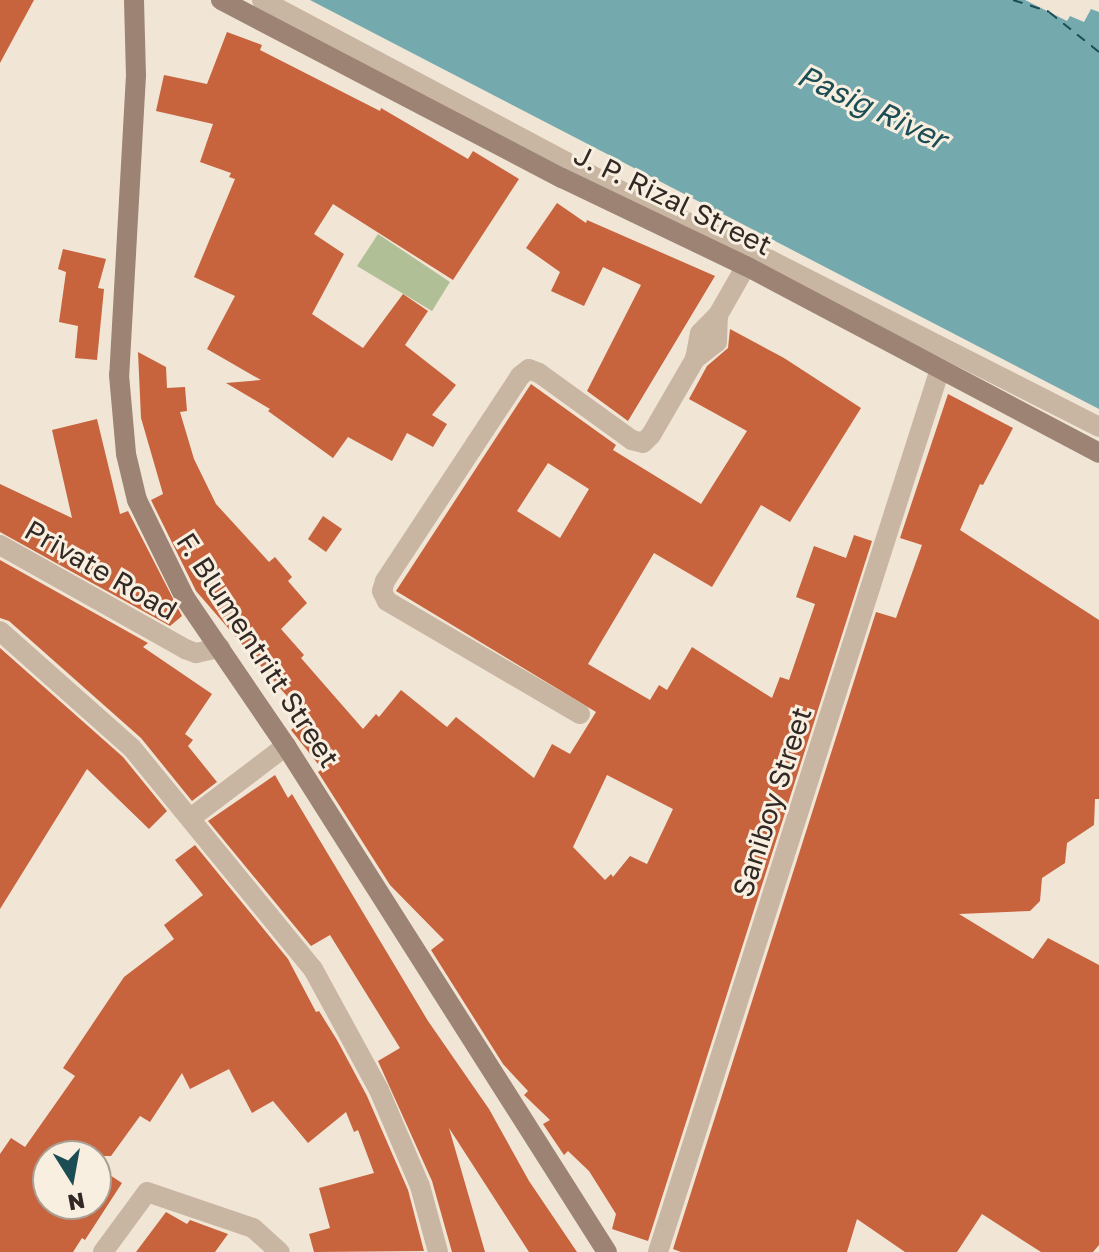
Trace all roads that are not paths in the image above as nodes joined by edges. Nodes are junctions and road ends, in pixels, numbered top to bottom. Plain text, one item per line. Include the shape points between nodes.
1 (134, 0) edge
2 (221, 0) edge
3 (262, 0) edge
4 (746, 266) junction
5 (940, 369) junction
6 (1099, 427) edge
7 (1099, 453) edge
8 (0, 545) edge
9 (0, 631) edge
10 (220, 648) junction
11 (580, 714) dead end
12 (286, 746) junction
13 (192, 817) junction
14 (103, 1252) edge
15 (280, 1252) edge
16 (438, 1252) edge
17 (607, 1252) edge
18 (658, 1252) edge

1 - 10 street, F. Blumentritt Street via 136,75 119,375 124,442 148,528 185,598
2 - 4 street, J. P. Rizal Street via 562,178
3 - 6 street via 630,196 770,260
4 - 5 street, J. P. Rizal Street
4 - 11 street via 718,315 700,333 695,359 643,443 529,369 520,376 385,581 387,601
5 - 7 street, J. P. Rizal Street
5 - 18 street, Saniboy Street
8 - 10 street, Private Road via 185,649 196,653
9 - 13 street via 132,748
10 - 12 street, F. Blumentritt Street
12 - 13 street
12 - 17 street, F. Blumentritt Street
13 - 16 street via 313,969 345,1023 420,1186
14 - 15 street via 147,1192 253,1228

